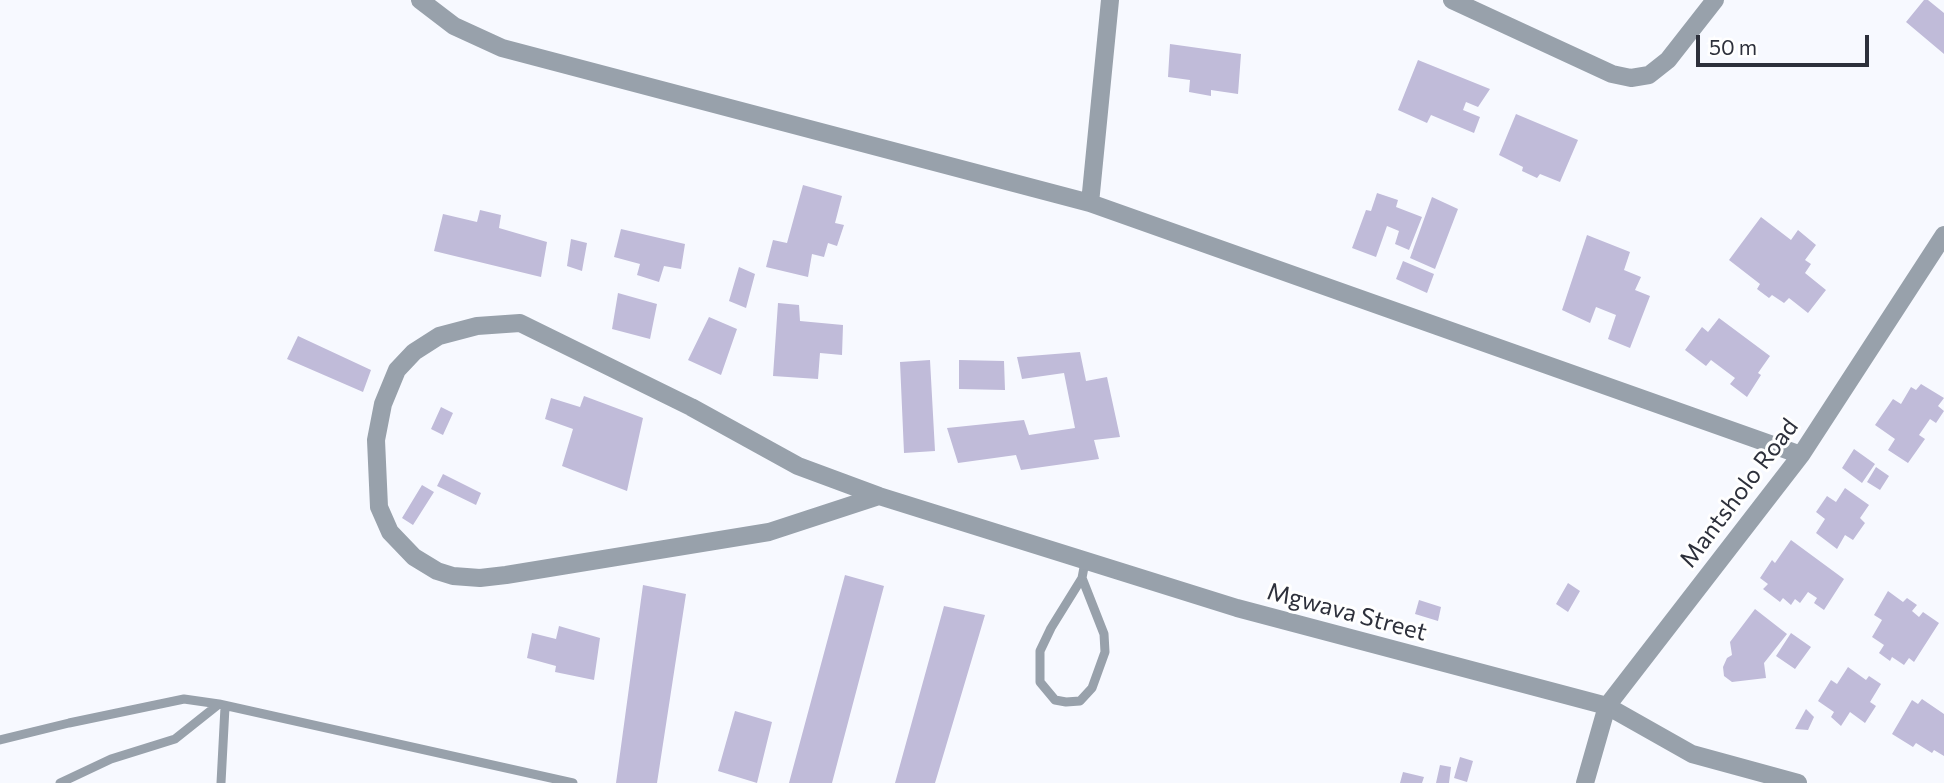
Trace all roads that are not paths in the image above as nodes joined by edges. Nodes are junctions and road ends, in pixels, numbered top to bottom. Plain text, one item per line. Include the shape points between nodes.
1 (420, 0) edge
2 (1110, 0) edge
3 (1451, 0) edge
4 (1715, 0) edge
5 (1090, 203) junction
6 (1944, 235) edge
7 (1801, 455) junction
8 (879, 496) junction
9 (1084, 570) junction
10 (222, 706) junction
11 (1607, 706) junction
12 (0, 740) edge
13 (60, 783) edge
14 (221, 783) edge
15 (573, 783) edge
16 (1585, 783) edge
17 (1798, 783) edge

1 - 5 street via 454,26 502,48
2 - 5 street
3 - 4 street via 1612,74 1631,78 1648,75 1668,60
5 - 7 street
6 - 7 street, Mantsholo Road
7 - 11 street, Mantsholo Road
8 - 8 street, Mgwava Street via 769,532 506,575 453,576 414,557 390,532 379,507 376,440 383,404 397,370 414,352 439,336 477,326 520,323 691,407 798,466
8 - 9 street, Mgwava Street
9 - 9 lane via 1040,651 1040,682 1055,700 1066,702 1080,701 1092,688 1105,652
9 - 11 street, Mgwava Street
10 - 12 lane via 184,699
10 - 13 lane via 175,739 111,759
10 - 14 lane
10 - 15 lane
11 - 16 street, Mantsholo Road
11 - 17 street, Mgwava Street via 1692,754

